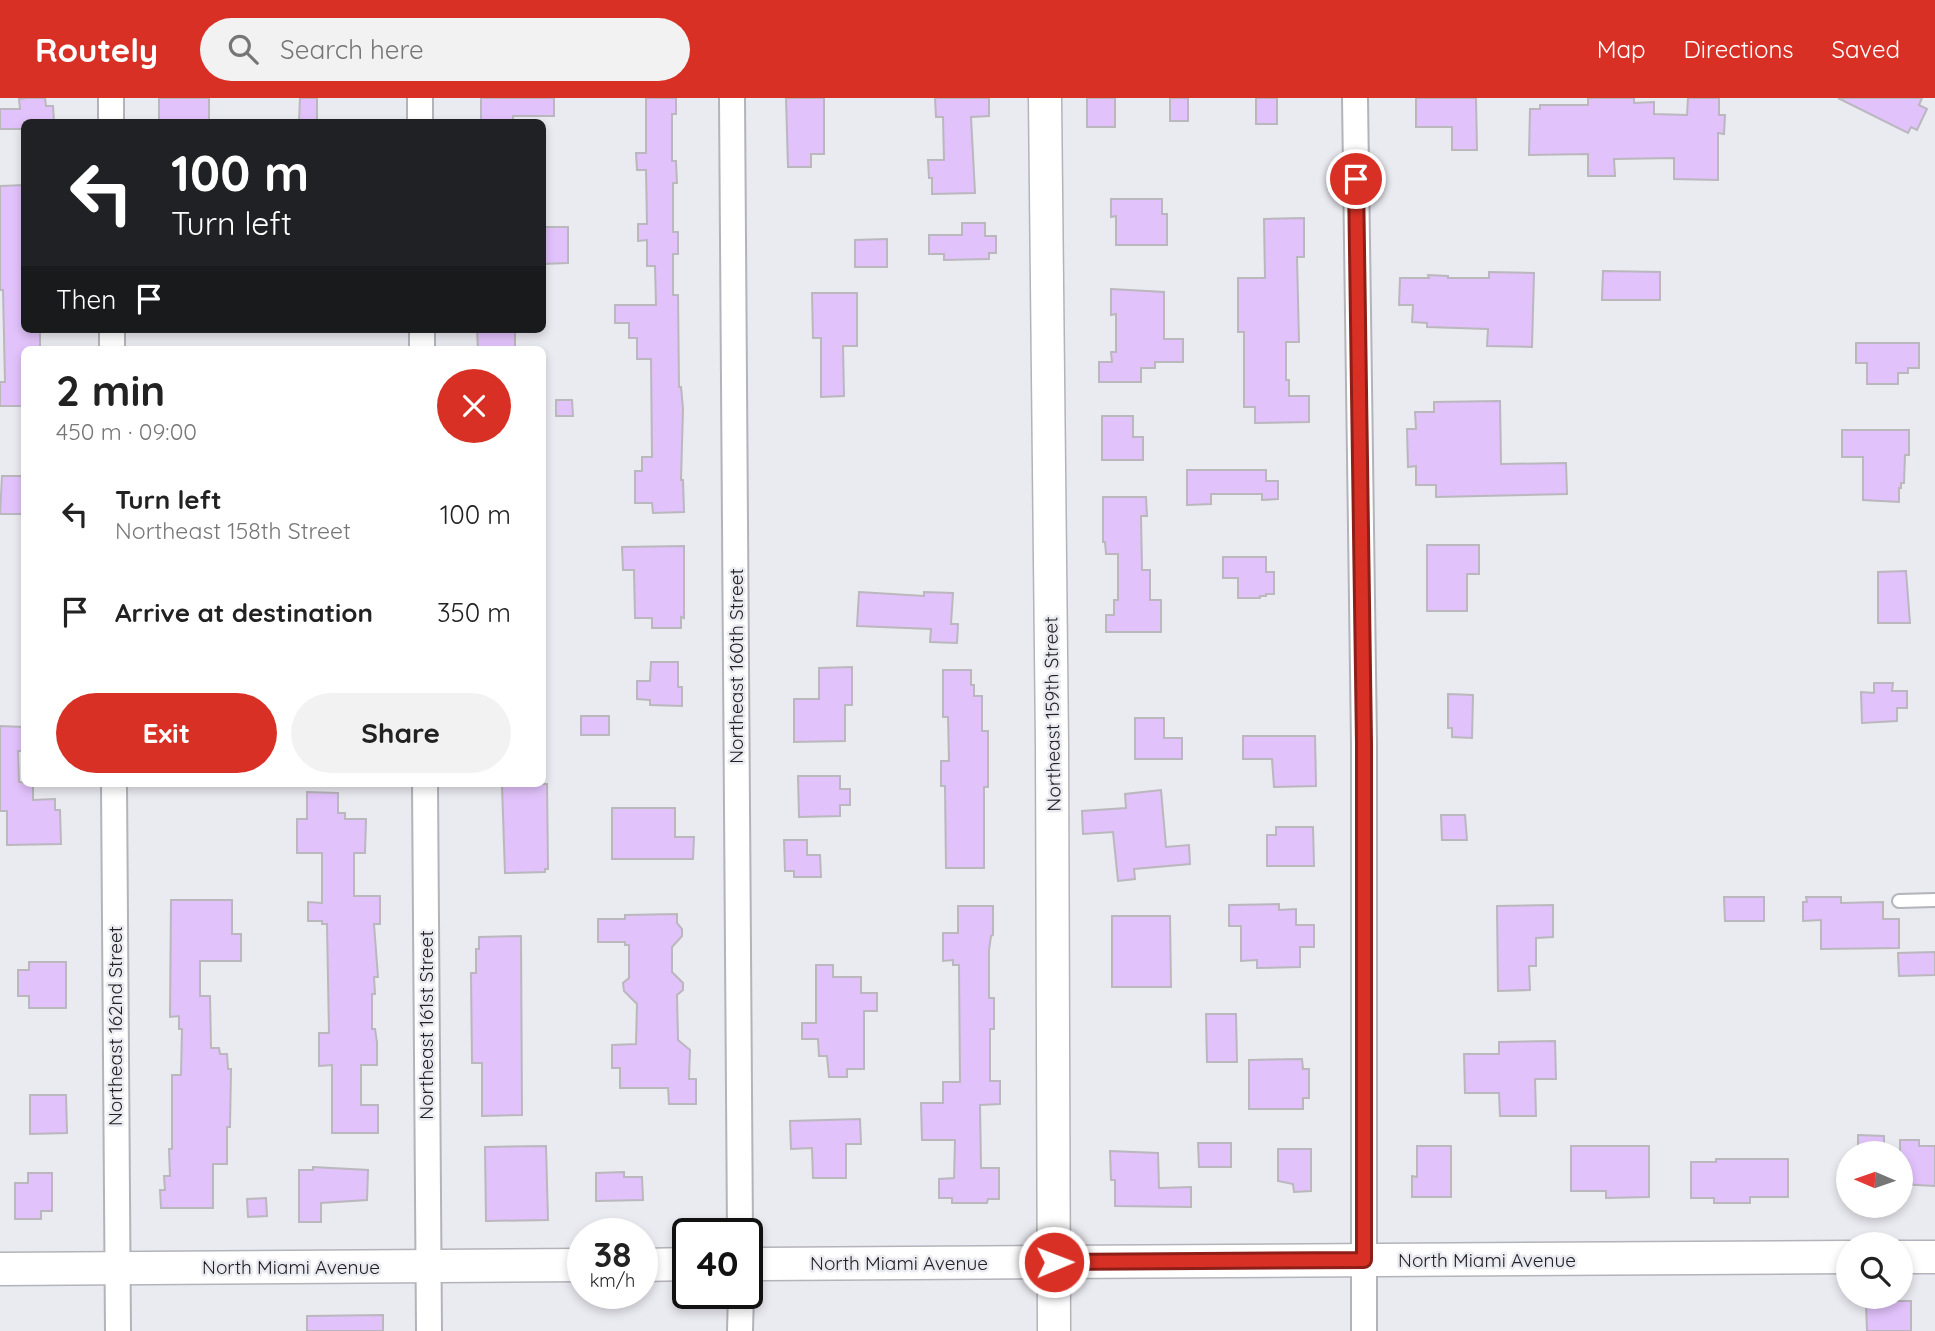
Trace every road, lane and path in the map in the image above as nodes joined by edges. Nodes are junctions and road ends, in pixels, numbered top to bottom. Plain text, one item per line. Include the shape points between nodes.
1 (111, 98) edge
2 (420, 98) edge
3 (732, 98) edge
4 (1045, 98) edge
5 (1355, 98) edge
6 (111, 119) edge
7 (421, 119) edge
8 (114, 787) edge
9 (425, 787) edge
10 (1935, 900) edge
11 (1899, 901) dead end
12 (740, 1218) edge
13 (1913, 1256) edge
14 (1836, 1257) edge
15 (1935, 1257) edge
16 (1364, 1260) junction
17 (1054, 1262) junction
18 (763, 1264) edge
19 (567, 1265) edge
20 (428, 1267) junction
21 (116, 1268) junction
22 (0, 1269) edge
23 (741, 1309) edge
24 (117, 1331) edge
25 (429, 1331) edge
26 (740, 1331) edge
27 (1054, 1331) edge
28 (1364, 1331) edge

1 - 6 street
2 - 7 street
3 - 12 street, Northeast 160th Street
4 - 17 street, Northeast 159th Street
5 - 16 street via 1364,743
8 - 21 street, Northeast 162nd Street
9 - 20 street, Northeast 161st Street
10 - 11 lane
13 - 15 street
14 - 16 street, North Miami Avenue
16 - 17 street, North Miami Avenue
16 - 28 street
17 - 18 street, North Miami Avenue
17 - 27 street, Northeast 159th Street
19 - 20 street, North Miami Avenue
20 - 21 street, North Miami Avenue
20 - 25 street, Northeast 161st Street
21 - 22 street, North Miami Avenue
21 - 24 street, Northeast 162nd Street
23 - 26 street

